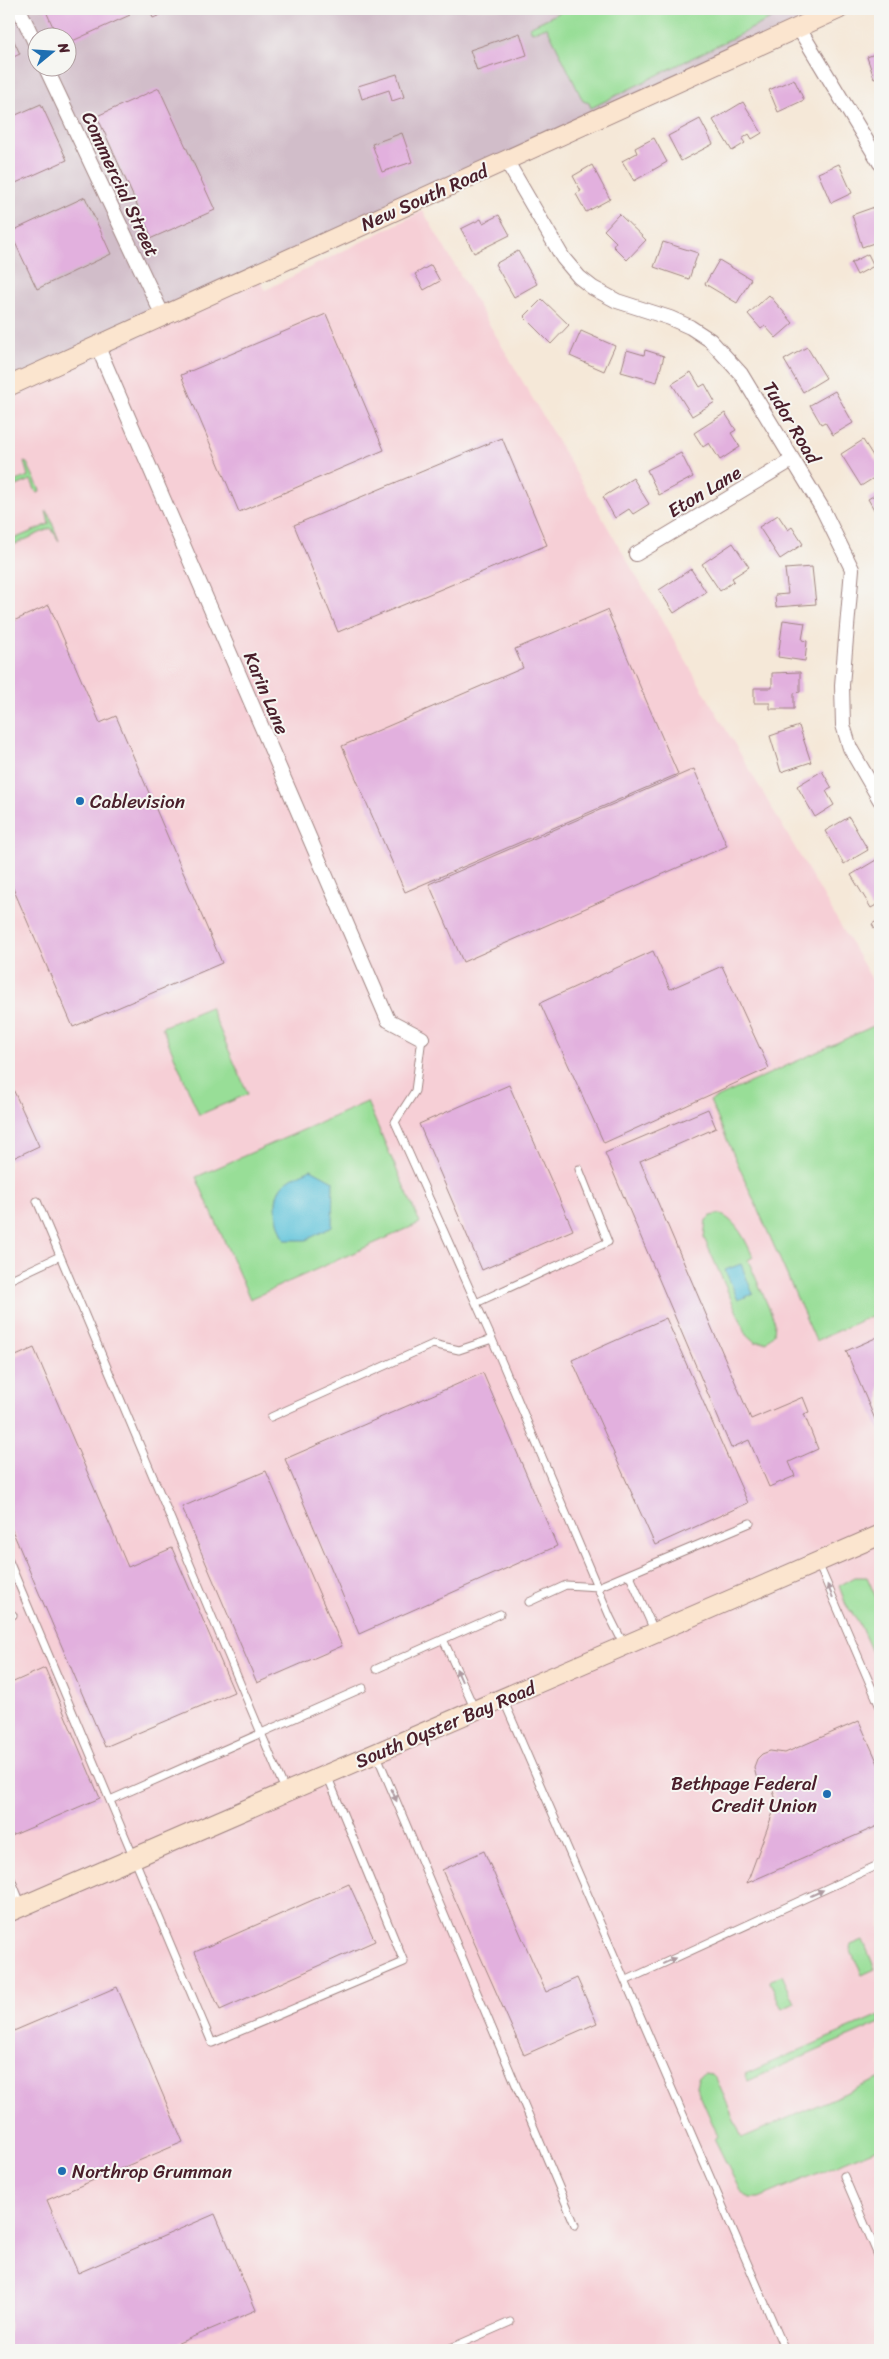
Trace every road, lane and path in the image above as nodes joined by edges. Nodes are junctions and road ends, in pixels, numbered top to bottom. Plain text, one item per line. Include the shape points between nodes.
1 (19, 9) edge
2 (840, 9) edge
3 (28, 28) edge
4 (798, 28) junction
5 (51, 78) edge
6 (506, 160) junction
7 (880, 163) edge
8 (163, 316) junction
9 (97, 345) junction
10 (9, 386) edge
11 (792, 460) junction
12 (636, 554) dead end
13 (880, 800) edge
14 (422, 1038) joint
15 (579, 1169) dead end
16 (37, 1201) dead end
17 (60, 1256) junction
18 (9, 1280) edge
19 (476, 1304) junction
20 (492, 1339) junction
21 (271, 1416) dead end
22 (750, 1523) dead end
23 (880, 1535) edge
24 (9, 1561) edge
25 (818, 1562) junction
26 (629, 1574) junction
27 (598, 1587) junction
28 (528, 1602) dead end
29 (500, 1614) dead end
30 (655, 1632) junction
31 (443, 1639) junction
32 (624, 1646) junction
33 (376, 1669) dead end
34 (363, 1688) dead end
35 (503, 1698) junction
36 (880, 1707) edge
37 (475, 1710) junction
38 (261, 1733) junction
39 (376, 1753) junction
40 (327, 1774) junction
41 (286, 1792) junction
42 (110, 1800) junction
43 (135, 1857) junction
44 (880, 1864) edge
45 (9, 1874) edge
46 (16, 1909) edge
47 (625, 1981) junction
48 (844, 2176) dead end
49 (576, 2225) dead end
50 (880, 2260) edge
51 (510, 2322) dead end
52 (446, 2350) edge
53 (785, 2350) edge

1 - 3 street
2 - 4 main road, New South Road
4 - 6 main road, New South Road
4 - 7 street
5 - 8 street, Commercial Street
6 - 8 main road, New South Road
6 - 11 street, Tudor Road via 563,258 579,277 617,301 670,318 710,340 741,374
8 - 9 main road, New South Road
9 - 10 main road, New South Road
9 - 14 street, Karin Lane via 388,1020
11 - 12 street, Eton Lane
11 - 13 street, Tudor Road via 822,508 852,569 842,685 843,725 850,748
14 - 19 lane via 415,1091 395,1122
15 - 19 lane via 608,1242
16 - 17 lane
17 - 18 lane
17 - 38 lane
19 - 20 lane
20 - 21 lane via 459,1350 434,1344
20 - 27 lane
22 - 26 lane
23 - 25 main road, South Oyster Bay Road
24 - 42 lane
25 - 30 main road, South Oyster Bay Road
36 -> 25 lane
26 - 27 lane
26 - 30 lane
27 - 28 lane via 566,1585
27 - 32 lane
29 - 31 lane
30 - 32 main road, South Oyster Bay Road
31 - 33 lane
37 -> 31 lane
32 - 35 main road, South Oyster Bay Road
34 - 38 lane
35 - 37 main road, South Oyster Bay Road
35 - 47 lane
37 - 39 main road, South Oyster Bay Road
38 - 41 lane
38 - 42 lane
39 - 40 main road, South Oyster Bay Road
39 -> 49 lane
40 - 41 main road, South Oyster Bay Road
40 - 43 lane via 404,1962 212,2043
41 - 43 main road, South Oyster Bay Road
42 - 43 lane
43 - 46 main road, South Oyster Bay Road
47 -> 44 lane
45 - 46 lane
47 - 53 lane
48 - 50 lane
51 - 52 lane

